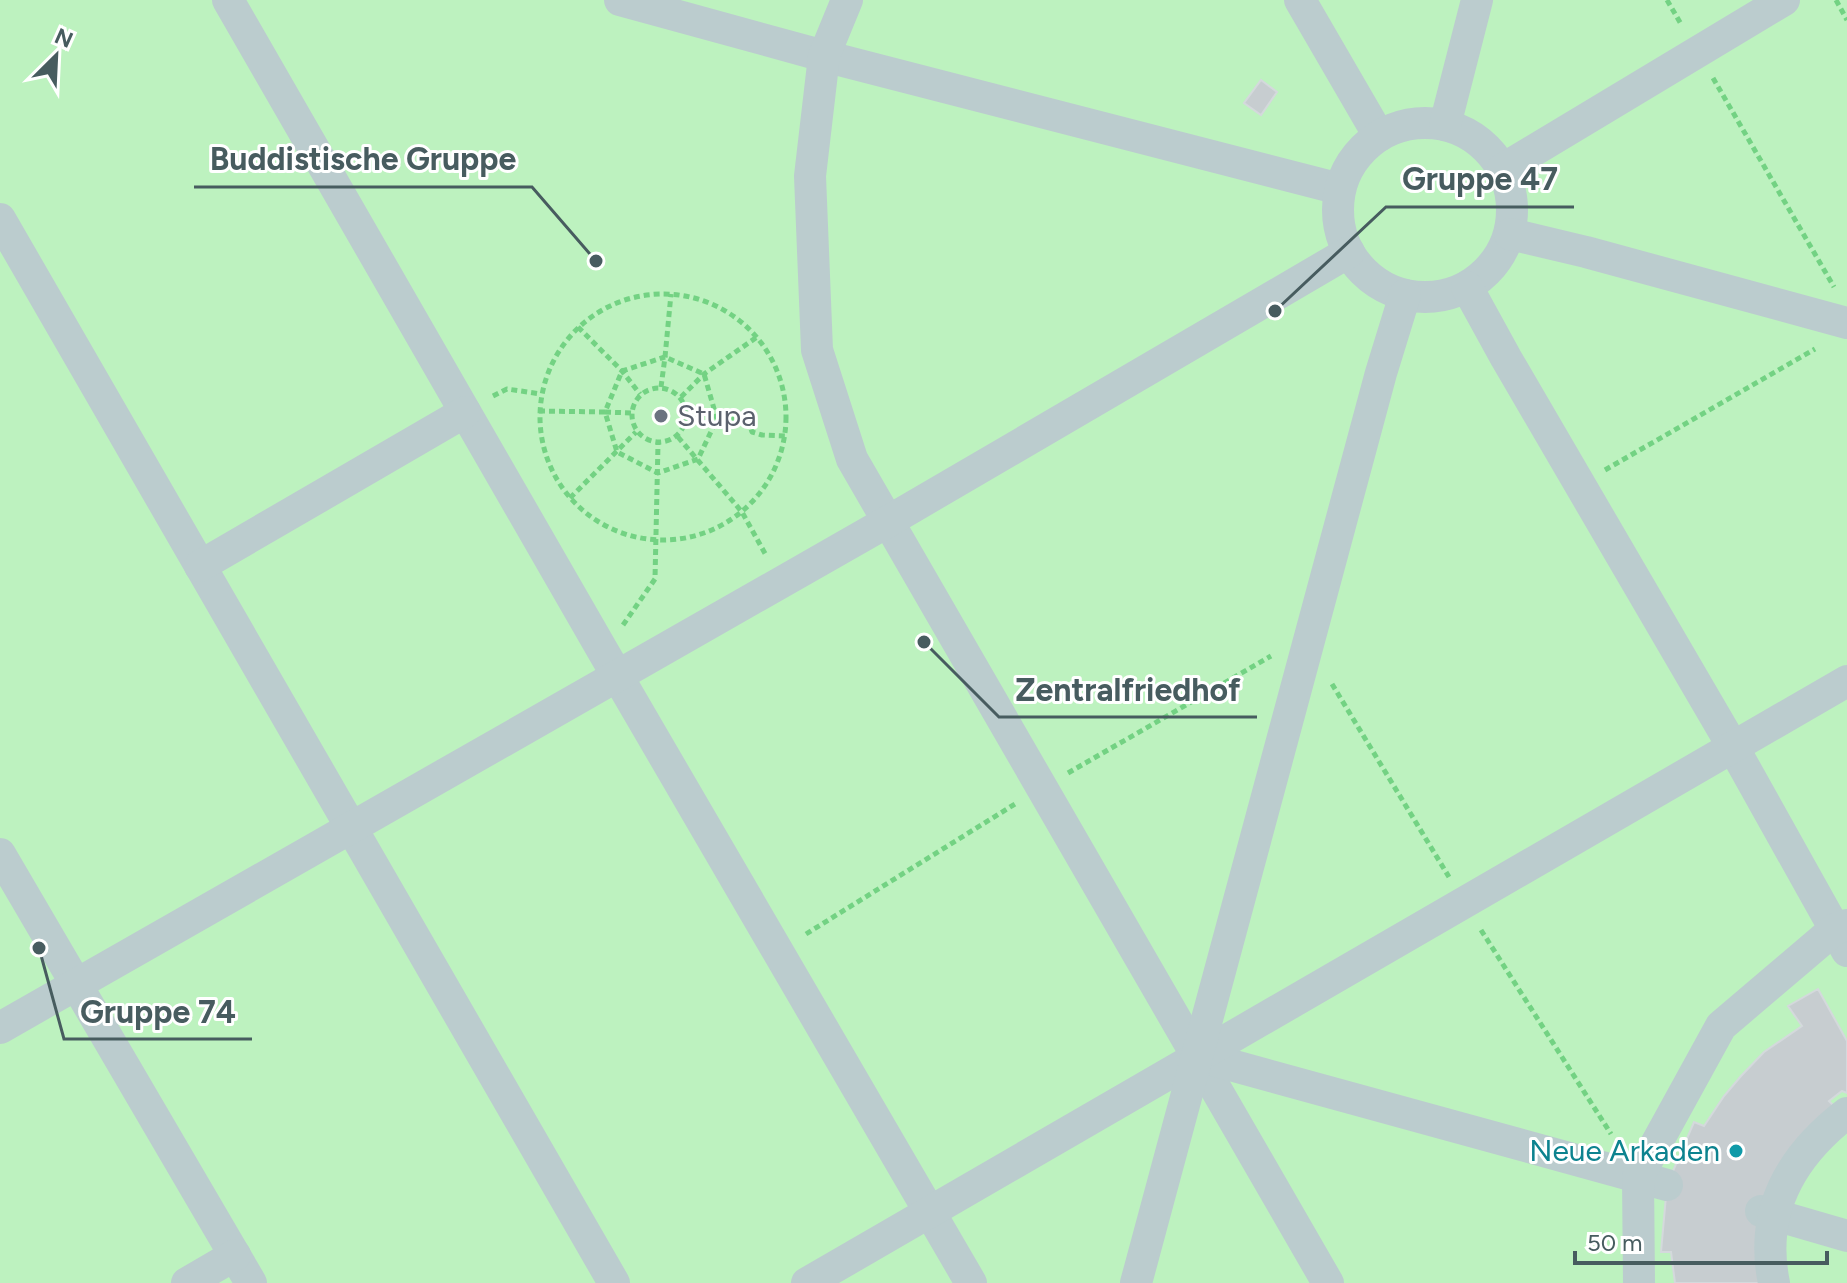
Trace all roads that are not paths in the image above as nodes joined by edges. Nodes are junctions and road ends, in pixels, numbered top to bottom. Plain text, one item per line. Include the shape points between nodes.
1 (228, 0) edge
2 (620, 0) edge
3 (847, 0) edge
4 (1300, 0) edge
5 (1477, 0) edge
6 (1784, 0) edge
7 (824, 56) junction
8 (1445, 125) junction
9 (1379, 136) junction
10 (1503, 169) junction
11 (1340, 189) junction
12 (0, 219) edge
13 (1510, 234) junction
14 (1349, 252) junction
15 (1467, 287) junction
16 (1405, 295) junction
17 (1843, 309) edge
18 (465, 412) junction
19 (887, 522) junction
20 (200, 566) junction
21 (610, 664) junction
22 (1847, 681) edge
23 (1733, 747) junction
24 (350, 828) junction
25 (0, 854) edge
26 (1843, 935) edge
27 (76, 984) junction
28 (0, 1028) edge
29 (1198, 1056) junction
30 (1847, 1113) edge
31 (1652, 1181) junction
32 (930, 1212) junction
33 (1767, 1213) junction
34 (1847, 1236) edge
35 (235, 1255) junction
36 (187, 1283) edge
37 (251, 1283) edge
38 (614, 1283) edge
39 (807, 1283) edge
40 (971, 1283) edge
41 (1136, 1283) edge
42 (1328, 1283) edge
43 (1639, 1283) edge
44 (1774, 1283) edge

1 - 18 lane
2 - 7 lane
3 - 7 lane
4 - 9 lane
5 - 8 lane
6 - 10 lane
7 - 11 lane
7 - 19 lane via 810,176 817,350 852,459
8 - 9 lane via 1410,124
8 - 10 lane via 1478,141
9 - 11 lane via 1355,159
10 - 13 lane via 1513,212
11 - 14 lane via 1339,221
12 - 20 lane
13 - 15 lane via 1486,273
13 - 17 lane
14 - 16 lane via 1373,279
14 - 19 lane
15 - 16 lane via 1447,295
15 - 23 lane
16 - 29 lane
18 - 20 lane
18 - 21 lane
19 - 21 lane via 781,582
19 - 29 lane
20 - 24 lane
21 - 24 lane
21 - 32 lane
22 - 23 lane
23 - 26 lane
23 - 29 lane
24 - 27 lane
24 - 38 lane
25 - 27 lane
26 - 31 lane via 1721,1026
27 - 28 lane
27 - 35 lane
29 - 31 lane
29 - 32 lane
29 - 41 lane
29 - 42 lane
30 - 33 lane via 1811,1143
31 - 43 lane
32 - 39 lane
32 - 40 lane
33 - 34 lane
33 - 44 lane
35 - 36 lane
35 - 37 lane

